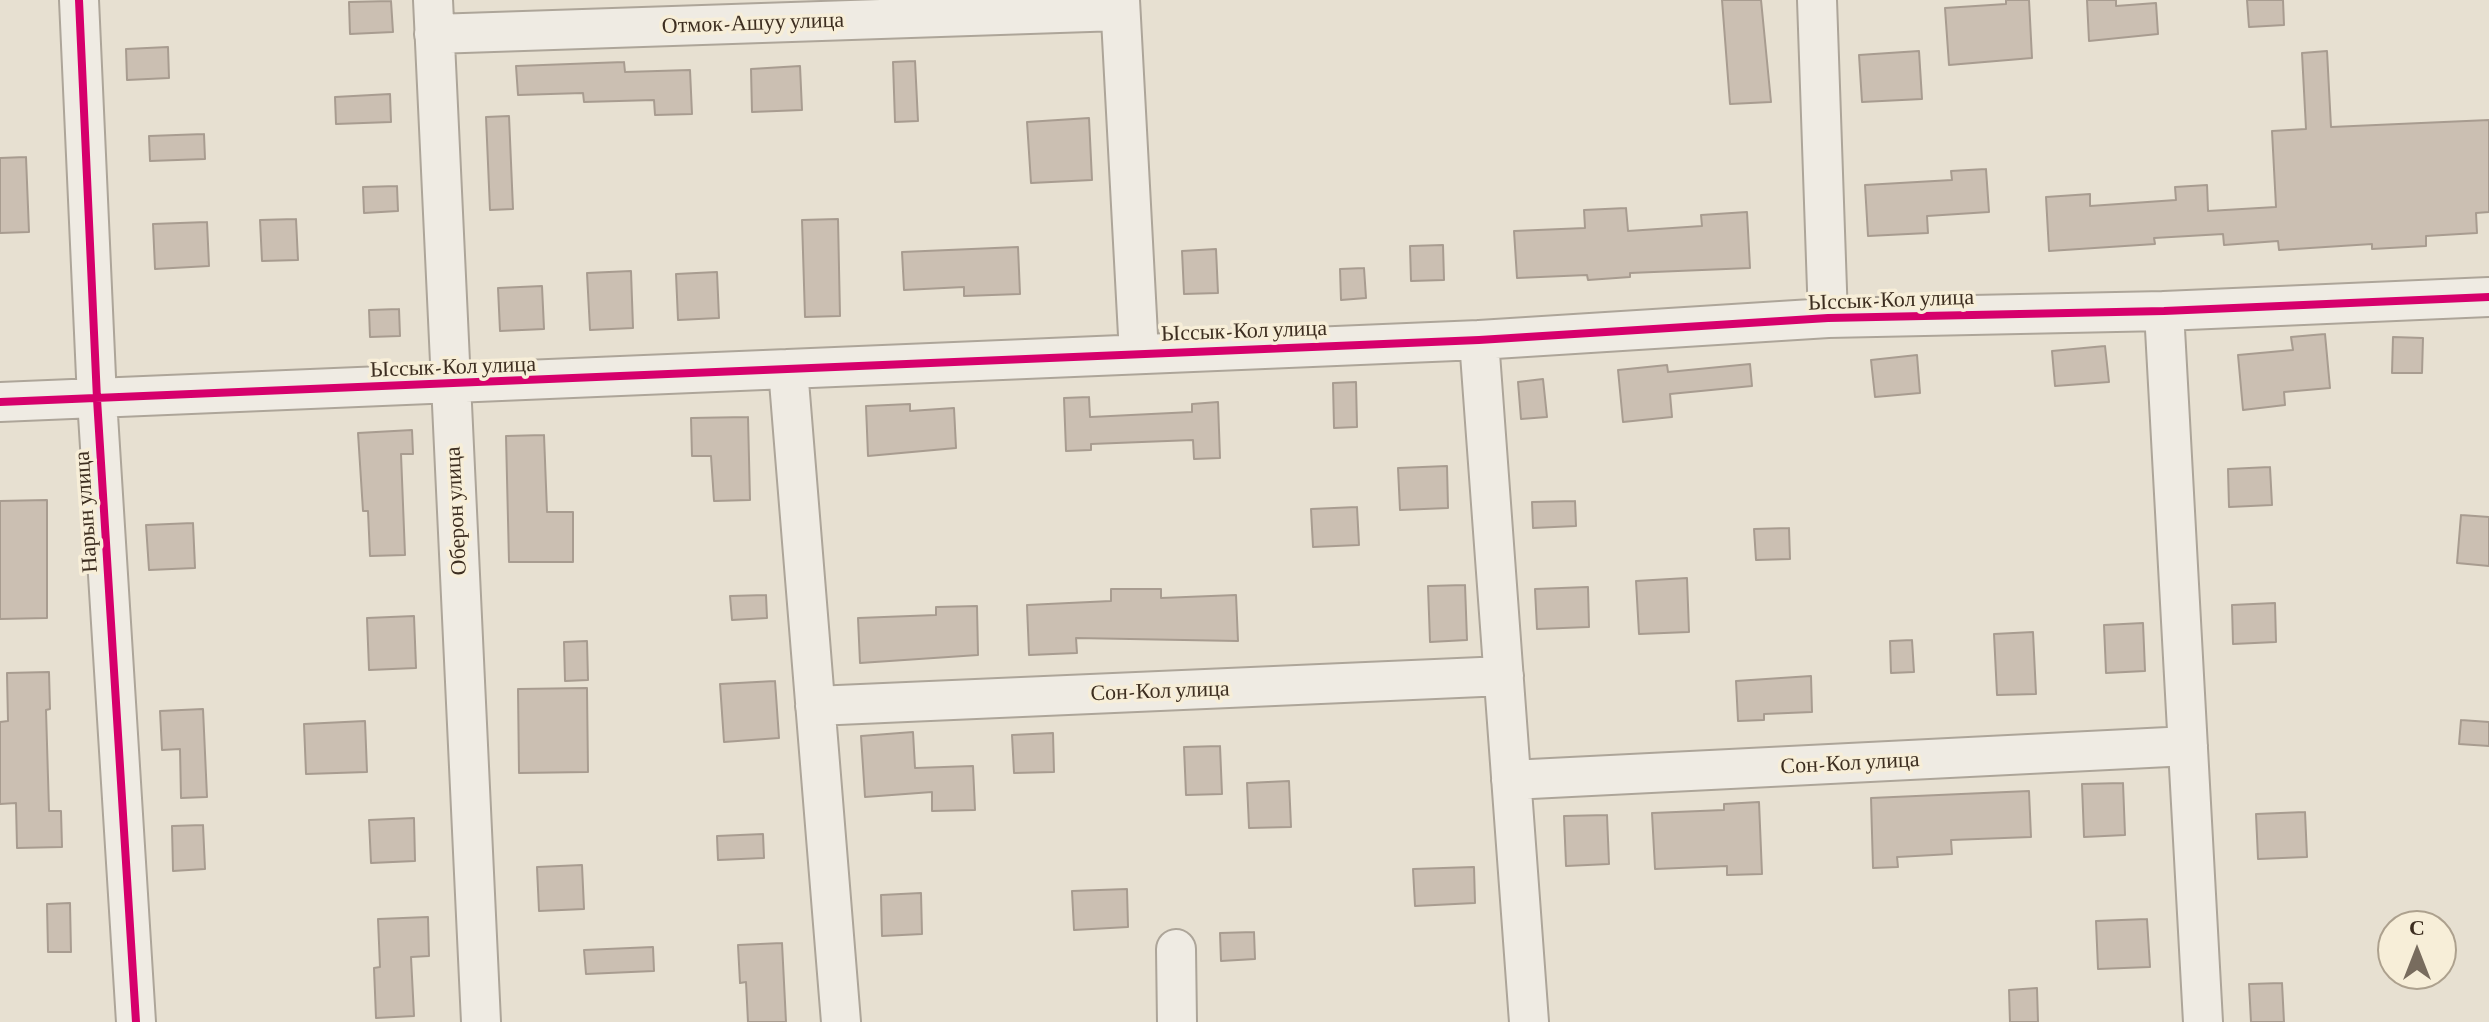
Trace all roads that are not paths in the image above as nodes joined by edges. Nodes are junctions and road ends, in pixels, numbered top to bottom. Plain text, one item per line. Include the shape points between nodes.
1 (79, 0) edge
2 (1817, 0) edge
3 (1120, 6) edge
4 (434, 17) edge
5 (2489, 297) edge
6 (2164, 311) junction
7 (1828, 318) junction
8 (1479, 340) junction
9 (1139, 354) junction
10 (788, 369) junction
11 (450, 386) junction
12 (97, 399) junction
13 (0, 402) edge
14 (1504, 676) junction
15 (815, 706) junction
16 (2188, 746) junction
17 (1511, 780) junction
18 (1176, 949) dead end
19 (136, 1022) edge
20 (481, 1022) edge
21 (841, 1022) edge
22 (1177, 1022) edge
23 (1529, 1022) edge
24 (2203, 1022) edge

1 - 12 street, Нарын улица
2 - 7 street
3 - 4 street, Отмок-Ашуу улица
3 - 9 street
4 - 11 street, Оберон улица
5 - 6 street, Ыссык-Кол улица
6 - 7 street, Ыссык-Кол улица
6 - 16 street
7 - 8 street, Ыссык-Кол улица
8 - 9 street, Ыссык-Кол улица
8 - 14 street
9 - 10 street, Ыссык-Кол улица
10 - 11 street, Ыссык-Кол улица
10 - 15 street
11 - 12 street, Ыссык-Кол улица
11 - 20 street, Оберон улица
12 - 13 street, Ыссык-Кол улица
12 - 19 street, Нарын улица
14 - 15 street, Сон-Кол улица
14 - 17 street
15 - 21 street
16 - 17 street, Сон-Кол улица
16 - 24 street
17 - 23 street
18 - 22 street

